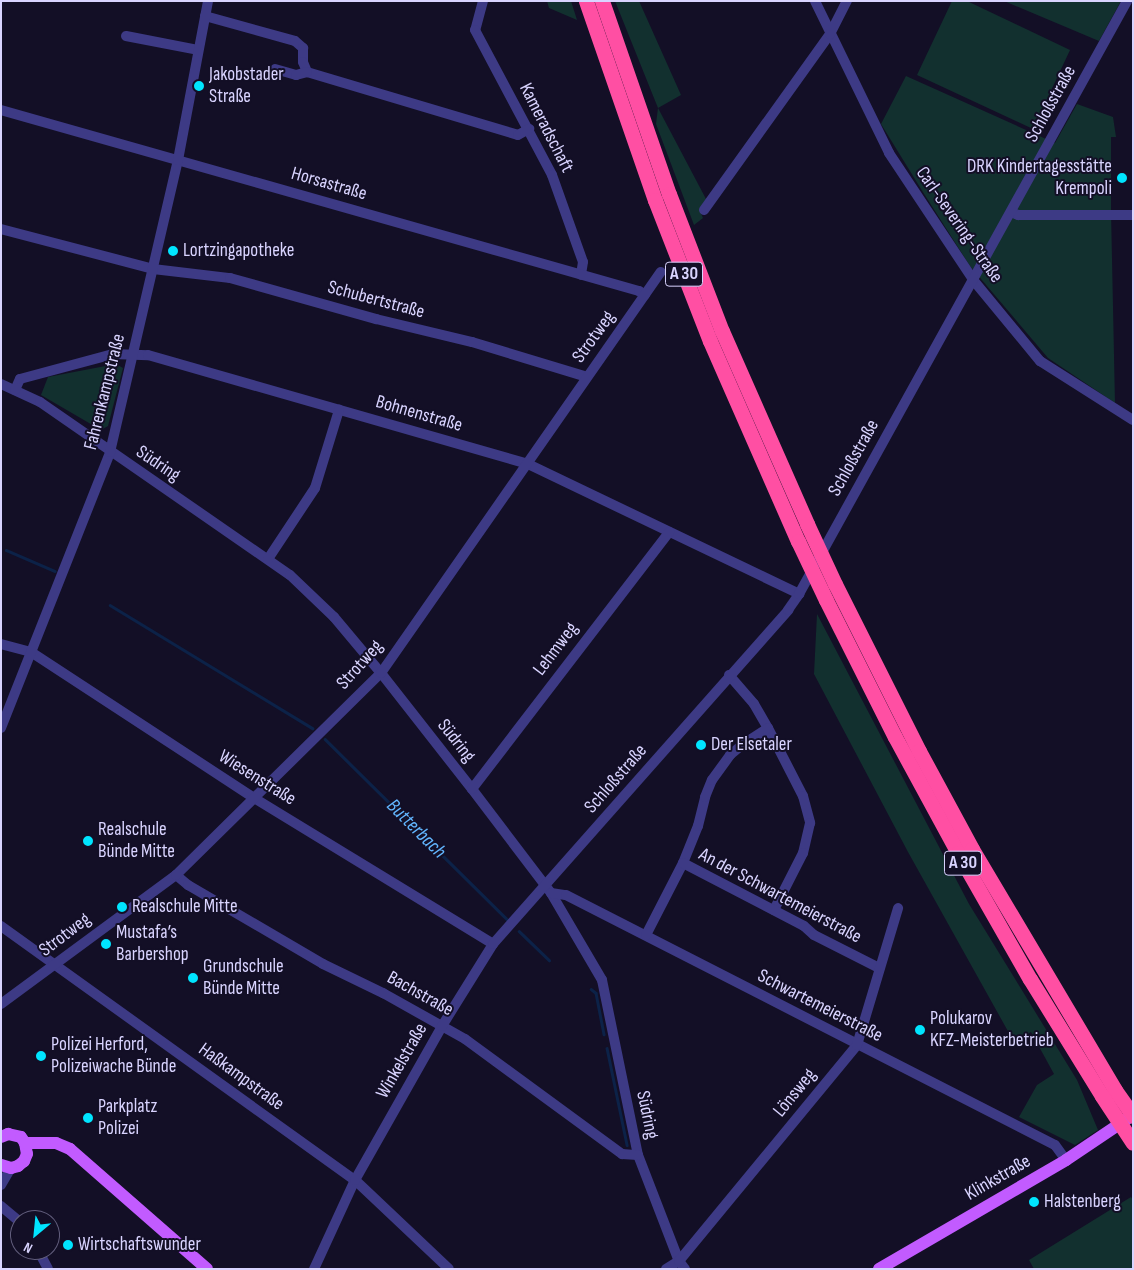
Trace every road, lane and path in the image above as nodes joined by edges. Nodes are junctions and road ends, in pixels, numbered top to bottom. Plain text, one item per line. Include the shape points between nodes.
1 (208, 1) edge
2 (483, 1) edge
3 (586, 1) edge
4 (602, 1) edge
5 (815, 1) edge
6 (847, 1) edge
7 (1127, 1) edge
8 (205, 16) junction
9 (830, 34) junction
10 (126, 36) dead end
11 (198, 50) junction
12 (275, 69) dead end
13 (307, 72) junction
14 (1, 110) edge
15 (529, 129) junction
16 (178, 160) junction
17 (704, 210) dead end
18 (1011, 212) junction
19 (1133, 215) edge
20 (1, 229) edge
21 (153, 269) junction
22 (661, 272) dead end
23 (581, 274) junction
24 (974, 281) junction
25 (645, 295) junction
26 (132, 355) junction
27 (587, 377) junction
28 (1, 384) edge
29 (15, 390) junction
30 (339, 410) junction
31 (1133, 420) edge
32 (110, 452) junction
33 (528, 464) junction
34 (668, 532) junction
35 (268, 559) junction
36 (799, 594) junction
37 (1, 644) edge
38 (31, 652) junction
39 (382, 673) junction
40 (729, 675) junction
41 (1, 728) edge
42 (768, 728) junction
43 (472, 789) junction
44 (254, 798) junction
45 (683, 863) junction
46 (176, 875) junction
47 (548, 890) junction
48 (898, 908) dead end
49 (774, 910) junction
50 (1, 926) edge
51 (646, 935) junction
52 (493, 944) junction
53 (55, 964) junction
54 (879, 968) junction
55 (1, 1004) edge
56 (442, 1026) junction
57 (857, 1045) junction
58 (1109, 1093) junction
59 (1133, 1115) edge
60 (1, 1137) edge
61 (1133, 1143) edge
62 (26, 1148) junction
63 (638, 1155) junction
64 (1066, 1160) junction
65 (6, 1167) edge
66 (354, 1180) junction
67 (1, 1185) edge
68 (682, 1265) edge
69 (207, 1269) edge
70 (314, 1269) edge
71 (449, 1269) edge
72 (666, 1269) edge
73 (879, 1269) edge

1 - 8 street, Fahrenkampstraße
2 - 15 street, Kameradschaft via 475,30
3 - 58 highway, A 30, bridge via 655,200 710,341 826,600 895,737 1030,980
4 - 58 highway, A 30, bridge via 669,194 780,466 919,751
5 - 9 street, Carl-Severing-Straße
6 - 9 street
7 - 18 street, Schloßstraße
8 - 11 street, Fahrenkampstraße
8 - 13 street via 295,41 303,48
9 - 17 street
9 - 24 street, Carl-Severing-Straße via 888,153
10 - 11 street
11 - 16 street, Fahrenkampstraße
12 - 13 street via 296,74
13 - 15 street via 518,135
14 - 16 street, Horsastraße
15 - 23 street, Kameradschaft via 552,175 583,262
16 - 21 street, Fahrenkampstraße
16 - 23 street, Horsastraße
18 - 19 street via 1018,215
18 - 24 street, Schloßstraße
20 - 21 street, Schubertstraße
21 - 26 street, Fahrenkampstraße
21 - 27 street, Schubertstraße via 230,278 472,342
22 - 25 street, Strotweg
23 - 25 street, Horsastraße
24 - 31 street, Carl-Severing-Straße via 1040,361
24 - 36 street, Schloßstraße
25 - 27 street, Strotweg
26 - 29 street, Bohnenstraße via 113,354 20,379
26 - 30 street, Bohnenstraße via 148,355
26 - 32 street, Fahrenkampstraße
27 - 33 street, Strotweg
28 - 29 street, Südring
29 - 32 street, Südring via 40,402
30 - 33 street, Bohnenstraße
30 - 35 street via 316,488
32 - 35 street, Südring
32 - 38 street, Fahrenkampstraße
33 - 34 street, Bohnenstraße
33 - 39 street, Strotweg
34 - 36 street, Bohnenstraße
34 - 43 street, Lehmweg
35 - 39 street, Südring via 290,575 334,617
36 - 40 street, Schloßstraße
37 - 38 street, Wiesenstraße
38 - 41 street, Fahrenkampstraße
38 - 44 street, Wiesenstraße
39 - 43 street, Südring
39 - 44 street, Strotweg
40 - 42 street via 754,704
40 - 47 street, Schloßstraße
42 - 45 street via 730,755 712,780
42 - 49 street via 804,796 810,823 803,854
43 - 47 street, Südring
44 - 46 street, Strotweg
44 - 52 street, Wiesenstraße
45 - 49 street, An der Schwartemeierstraße
45 - 51 street, An der Schwartemeierstraße
46 - 53 street, Strotweg
46 - 56 street, Bachstraße via 323,964
47 - 51 street, Schwartemeierstraße via 566,894
47 - 52 street, Winkelstraße
47 - 63 street, Südring via 602,980
48 - 54 street, Lönsweg
49 - 54 street, An der Schwartemeierstraße via 814,935
50 - 53 street, Haßkampstraße
51 - 57 street, Schwartemeierstraße
52 - 56 street, Winkelstraße
53 - 55 street, Strotweg
53 - 66 street, Haßkampstraße
54 - 57 street, Lönsweg
56 - 63 street, Bachstraße via 465,1039 622,1154
56 - 66 street, Winkelstraße
57 - 64 street, Schwartemeierstraße via 1055,1145
57 - 68 street, Lönsweg
58 - 59 highway, A 30, bridge
58 - 61 highway, A 30, bridge
59 - 64 main road, Klinkstraße
60 - 62 main road via 14,1135
62 - 65 main road via 24,1161 18,1166
62 - 69 main road via 56,1143 70,1149
63 - 68 street, Südring
64 - 73 main road, Klinkstraße
65 - 67 street
66 - 70 street, Winkelstraße
66 - 71 street, Haßkampstraße
68 - 72 street, Lönsweg

